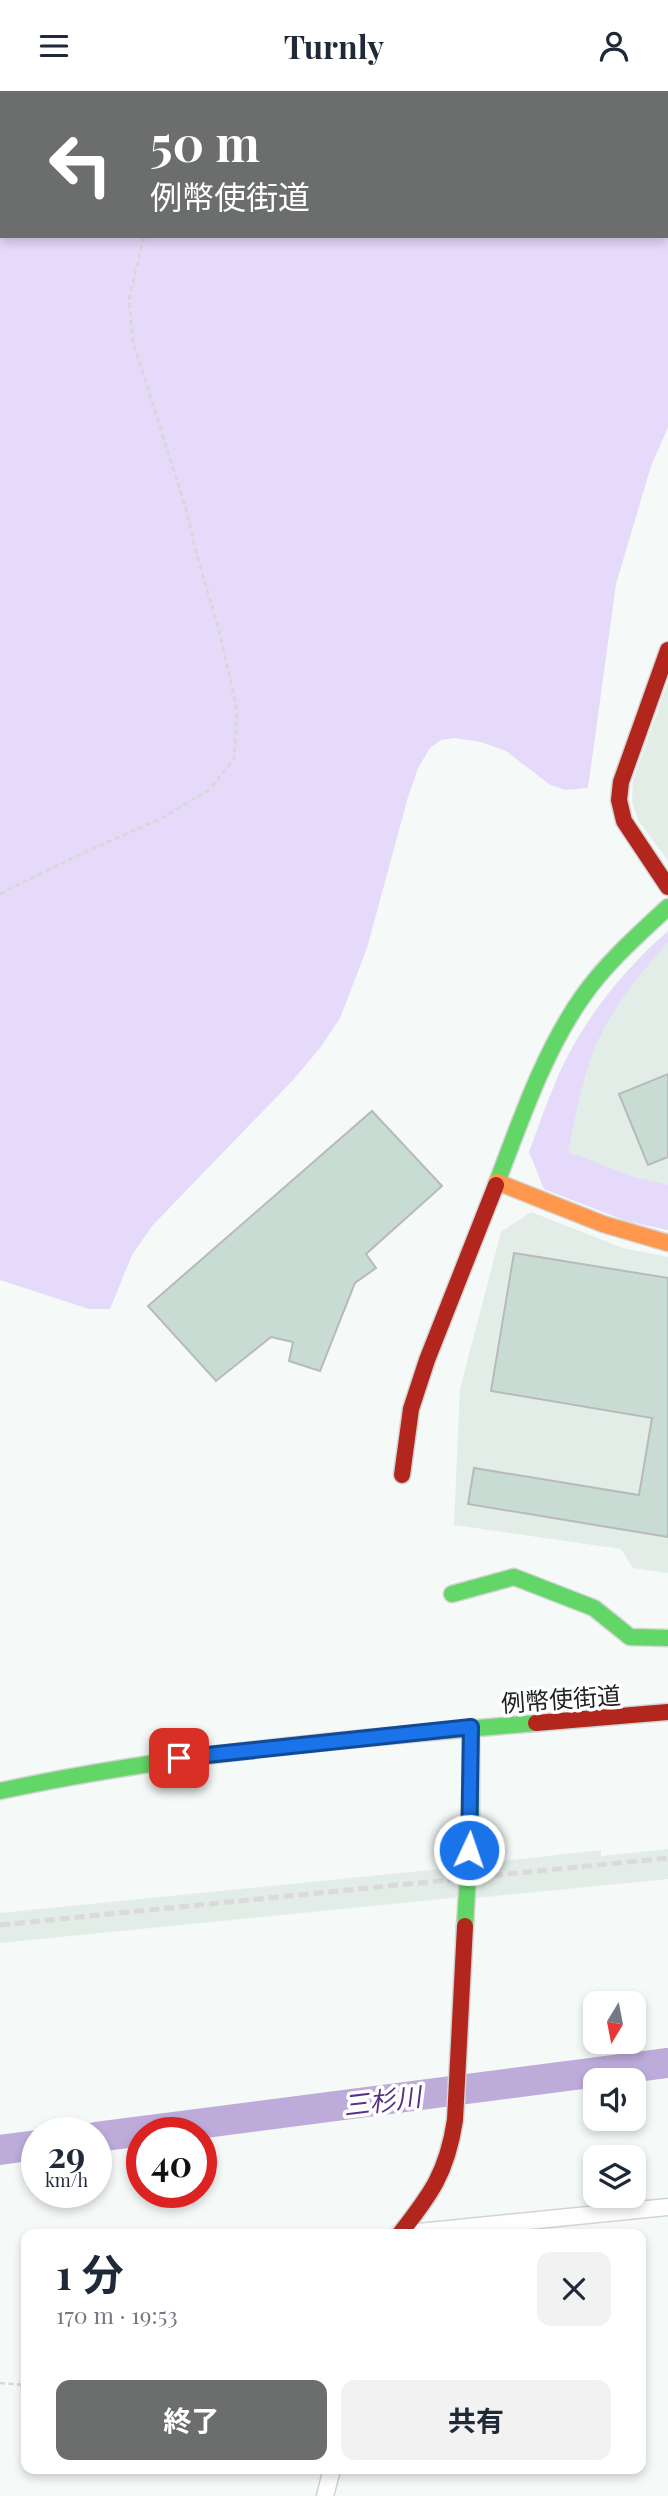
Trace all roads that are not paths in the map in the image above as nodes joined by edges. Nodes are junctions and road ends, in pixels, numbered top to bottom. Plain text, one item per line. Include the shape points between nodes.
1 (668, 650) edge
2 (668, 887) edge
3 (668, 907) edge
4 (497, 1182) junction
5 (668, 1243) edge
6 (402, 1475) dead end
7 (452, 1594) dead end
8 (668, 1637) edge
9 (668, 1712) edge
10 (471, 1727) junction
11 (0, 1791) edge
12 (668, 2207) edge
13 (403, 2229) edge
14 (449, 2229) edge
15 (331, 2474) edge
16 (326, 2496) edge

1 - 2 street via 636,734 619,800 624,821
3 - 4 street via 612,960 576,1008 526,1107
4 - 5 street via 603,1224
4 - 6 street via 411,1409
7 - 8 street via 514,1577 594,1608 630,1637
9 - 10 street, 例幣使街道
10 - 11 street, 例幣使街道 via 133,1764
10 - 13 street via 471,1823 450,2153 441,2178
12 - 14 street
15 - 16 street

